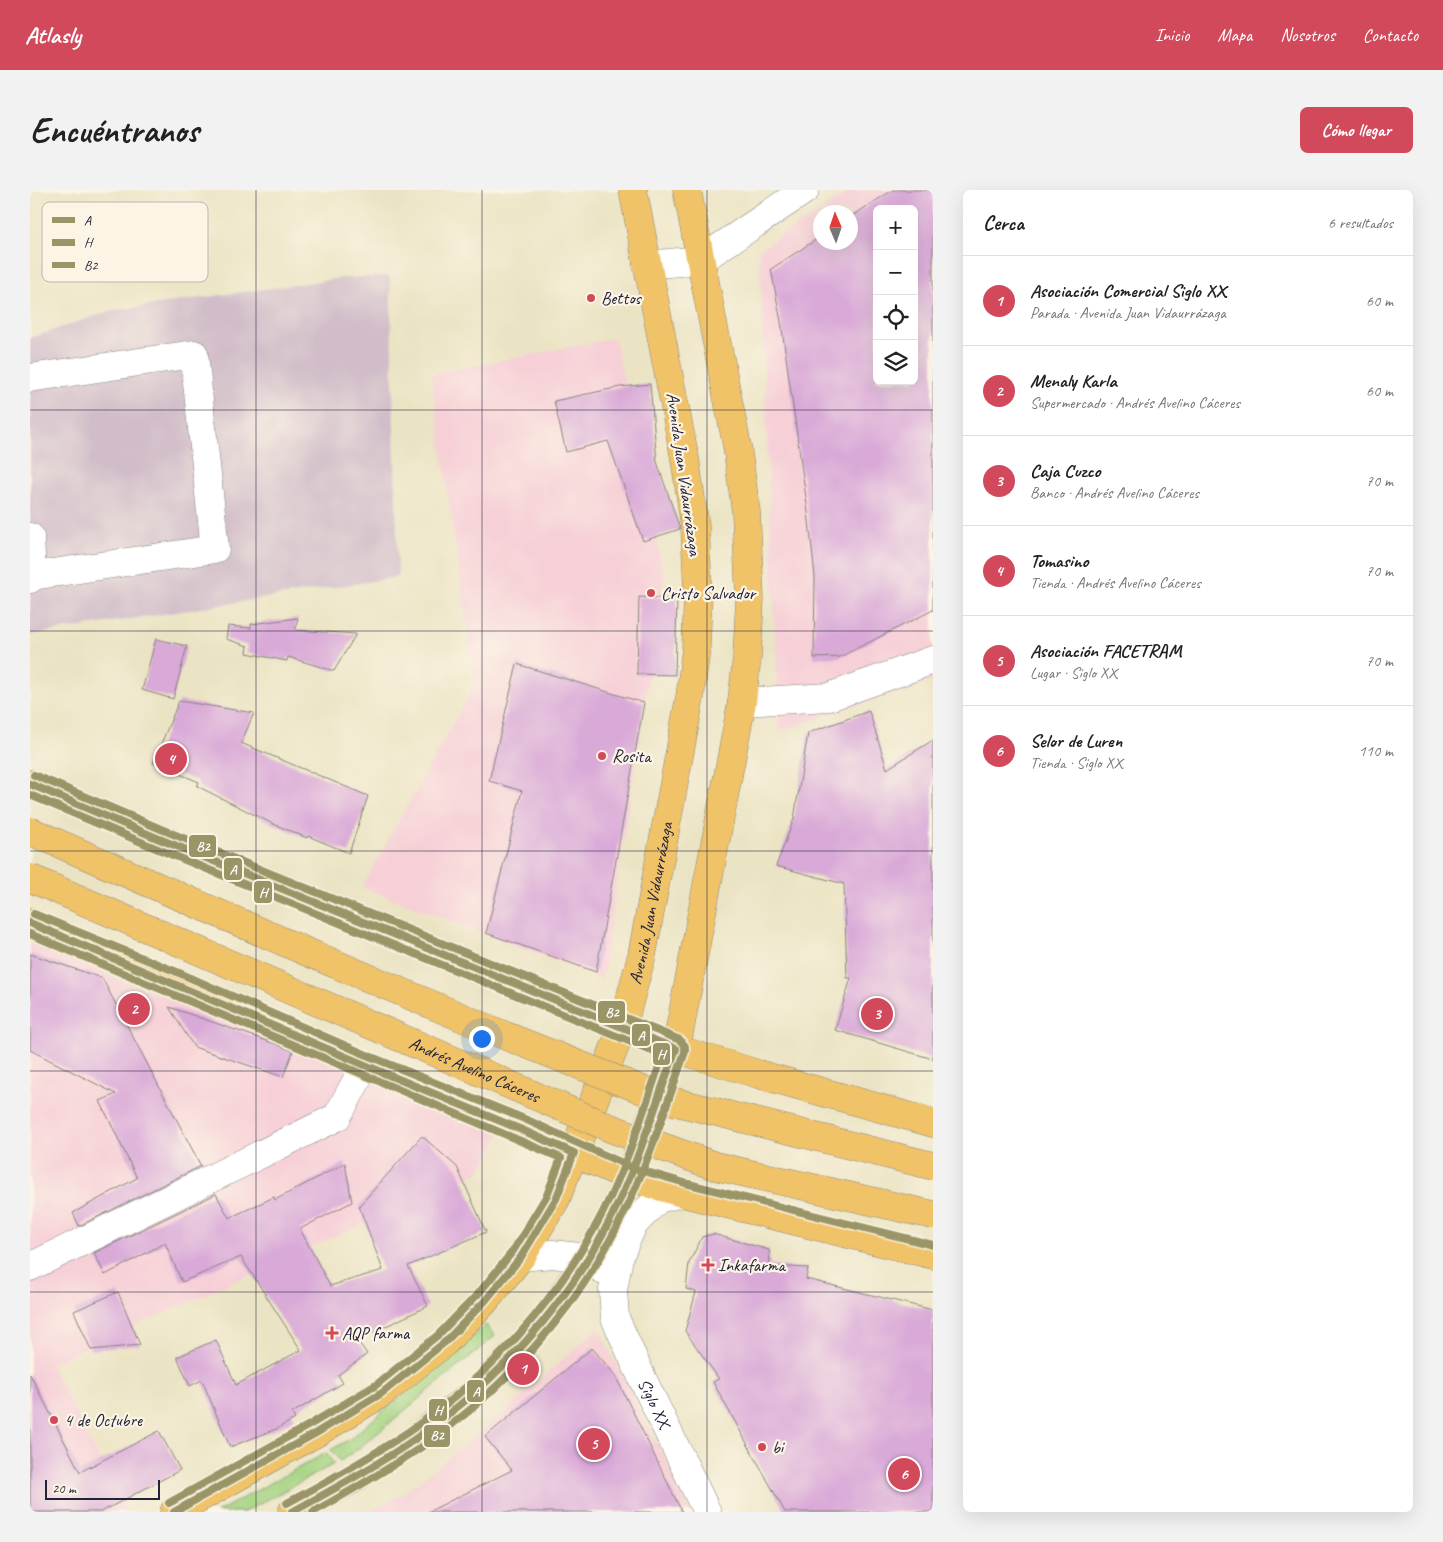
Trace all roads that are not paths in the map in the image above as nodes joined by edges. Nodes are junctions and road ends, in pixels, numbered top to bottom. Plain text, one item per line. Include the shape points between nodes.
1 (633, 190) edge
2 (687, 190) edge
3 (805, 190) edge
4 (701, 260) junction
5 (647, 265) junction
6 (30, 378) edge
7 (30, 537) edge
8 (31, 578) edge
9 (933, 660) edge
10 (742, 702) junction
11 (30, 784) edge
12 (30, 831) edge
13 (30, 878) edge
14 (30, 922) edge
15 (622, 1028) junction
16 (676, 1049) junction
17 (365, 1065) junction
18 (933, 1123) edge
19 (574, 1153) junction
20 (933, 1166) edge
21 (629, 1177) junction
22 (682, 1193) junction
23 (933, 1215) edge
24 (933, 1255) edge
25 (520, 1256) junction
26 (588, 1258) junction
27 (30, 1267) edge
28 (613, 1290) junction
29 (174, 1512) edge
30 (292, 1512) edge
31 (707, 1512) edge

1 - 5 main road, Avenida Juan Vidaurrázaga
2 - 4 main road
3 - 4 street
4 - 5 street
4 - 10 main road via 737,446 746,512 750,599
5 - 15 main road, Avenida Juan Vidaurrázaga via 685,459 695,526 698,592 690,696 642,955
6 - 8 street via 194,354 215,549
7 - 8 street
9 - 10 street via 829,697
10 - 16 main road
11 - 15 main road
12 - 20 main road, bridge via 506,1036 668,1100
13 - 23 main road, Andrés Avelino Cáceres, bridge via 610,1128 715,1166
14 - 17 main road
15 - 16 main road
15 - 19 main road, Avenida Juan Vidaurrázaga
16 - 18 main road
16 - 21 main road
17 - 19 main road via 524,1129
17 - 27 street via 337,1117
19 - 21 main road
19 - 25 main road, Avenida Juan Vidaurrázaga via 556,1199
21 - 22 main road
21 - 26 main road
22 - 24 main road
22 - 28 street, Siglo XX via 658,1199 633,1224 619,1257
25 - 26 street via 552,1254
25 - 29 main road, Avenida Juan Vidaurrázaga via 445,1342 382,1393 316,1434
26 - 28 street, Siglo XX via 604,1270
26 - 30 main road via 527,1340 480,1388 416,1438 350,1481
28 - 31 street, Siglo XX via 615,1318

